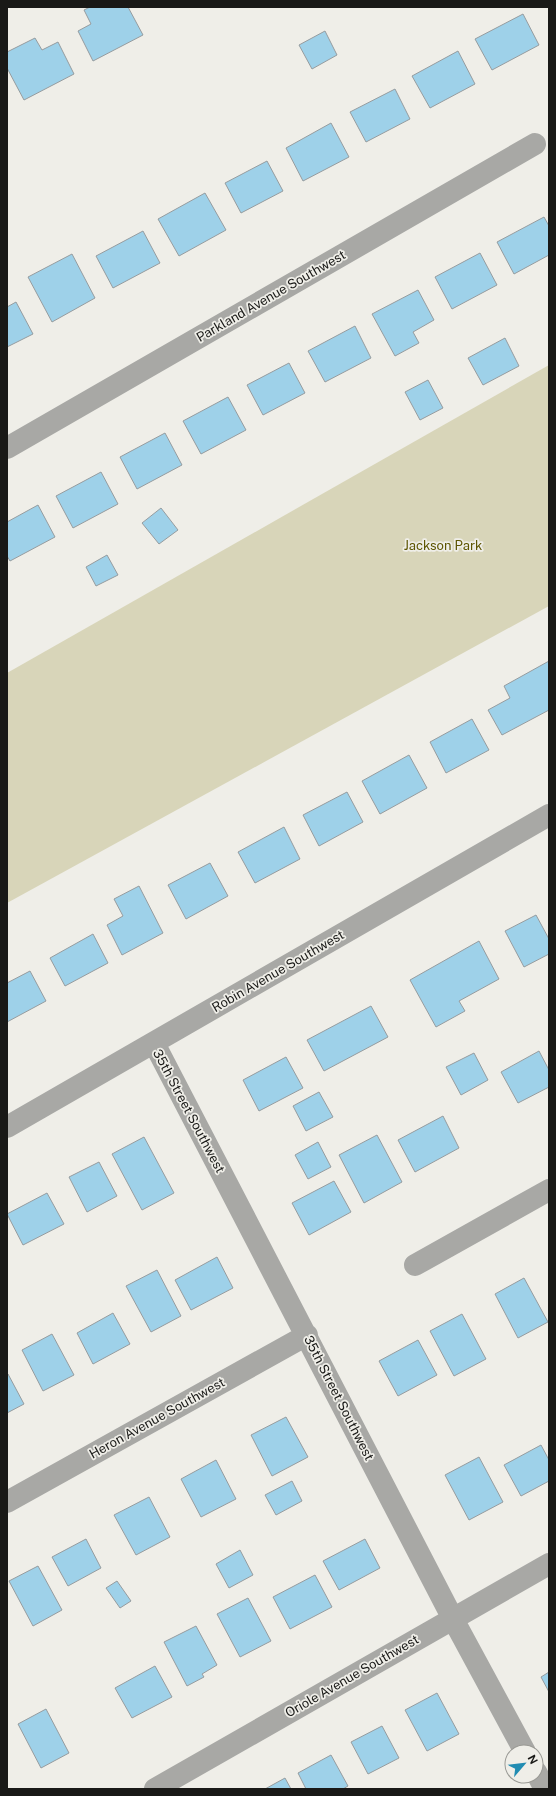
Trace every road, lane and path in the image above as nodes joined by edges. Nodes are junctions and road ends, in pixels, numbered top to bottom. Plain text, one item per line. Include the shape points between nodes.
1 (535, 144) dead end
2 (7, 448) edge
3 (549, 815) edge
4 (154, 1043) junction
5 (7, 1127) edge
6 (549, 1190) edge
7 (415, 1265) dead end
8 (307, 1336) junction
9 (7, 1502) edge
10 (549, 1564) edge
11 (453, 1619) junction
12 (521, 1744) edge
13 (156, 1789) edge

1 - 2 street, Parkland Avenue Southwest
3 - 4 street, Robin Avenue Southwest
4 - 5 street, Robin Avenue Southwest
4 - 8 street, 35th Street Southwest
6 - 7 street
8 - 9 street, Heron Avenue Southwest
8 - 11 street, 35th Street Southwest
10 - 11 street, Oriole Avenue Southwest
11 - 12 street, 35th Street Southwest
11 - 13 street, Oriole Avenue Southwest

